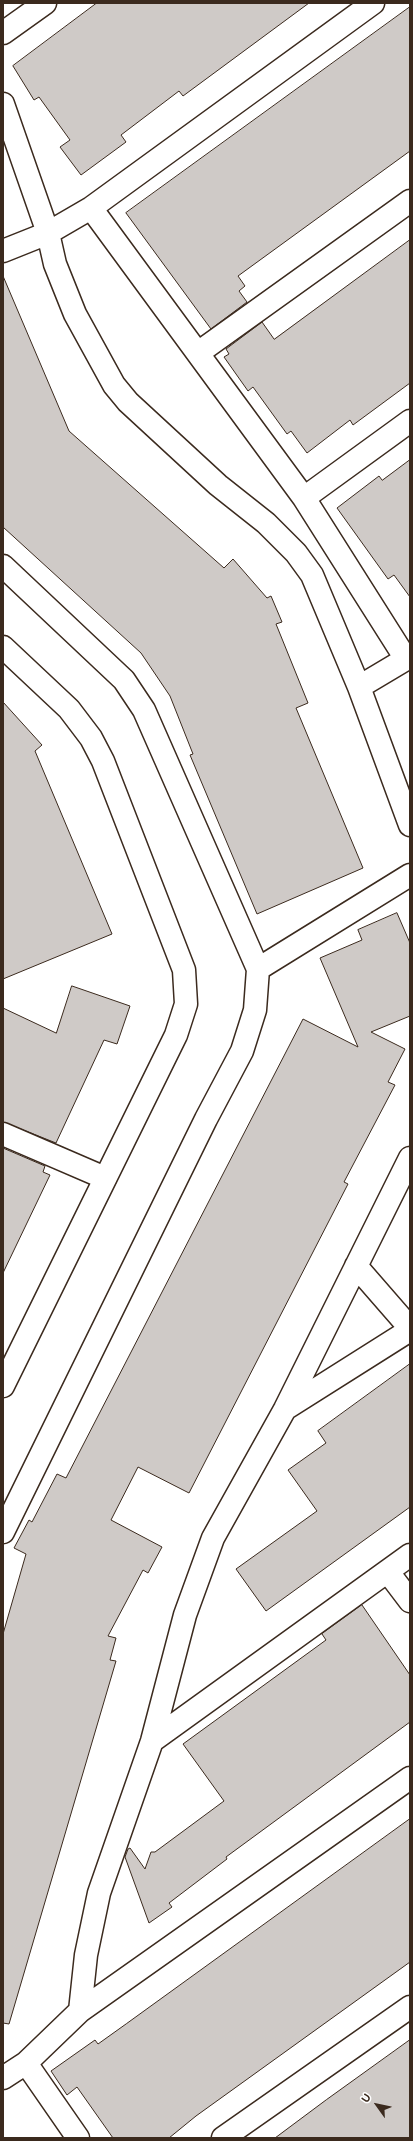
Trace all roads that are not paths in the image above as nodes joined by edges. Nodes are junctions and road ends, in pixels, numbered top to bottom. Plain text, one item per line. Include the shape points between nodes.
1 (45, 3) edge
2 (373, 3) edge
3 (3, 33) edge
4 (3, 104) edge
5 (410, 201) edge
6 (91, 208) junction
7 (48, 233) junction
8 (3, 251) edge
9 (198, 353) junction
10 (410, 421) edge
11 (304, 498) junction
12 (3, 566) edge
13 (3, 647) edge
14 (408, 658) edge
15 (358, 687) junction
16 (410, 825) edge
17 (410, 876) edge
18 (258, 969) junction
19 (3, 1134) edge
20 (410, 1158) edge
21 (105, 1178) junction
22 (356, 1266) junction
23 (410, 1329) edge
24 (3, 1386) edge
25 (285, 1409) junction
26 (3, 1532) edge
27 (410, 1556) edge
28 (388, 1572) junction
29 (410, 1601) edge
30 (152, 1741) junction
31 (410, 1778) edge
32 (410, 2007) edge
33 (80, 2011) junction
34 (26, 2063) junction
35 (3, 2078) edge
36 (78, 2138) edge
37 (223, 2138) edge

1 - 3 street
2 - 6 street
4 - 7 street
5 - 9 street
6 - 7 street
6 - 9 street
7 - 8 street
7 - 15 street via 55,264 75,314 114,385 139,413 218,486 266,523 296,552 312,575
9 - 11 street
10 - 11 street
11 - 14 street
12 - 18 street via 124,680 144,710
13 - 21 street via 69,709 91,738 103,761 184,970 186,1004 176,1035
14 - 15 street
15 - 16 street
17 - 18 street
18 - 26 street via 255,1010 242,1051 198,1133
19 - 21 street
20 - 22 street
21 - 24 street
22 - 23 street
22 - 25 street
23 - 25 street
25 - 30 street via 213,1538 185,1615
27 - 28 street
28 - 29 street
28 - 30 street
30 - 33 street via 99,1893 86,1955
31 - 33 street
32 - 37 street
33 - 34 street
34 - 35 street
34 - 36 street

